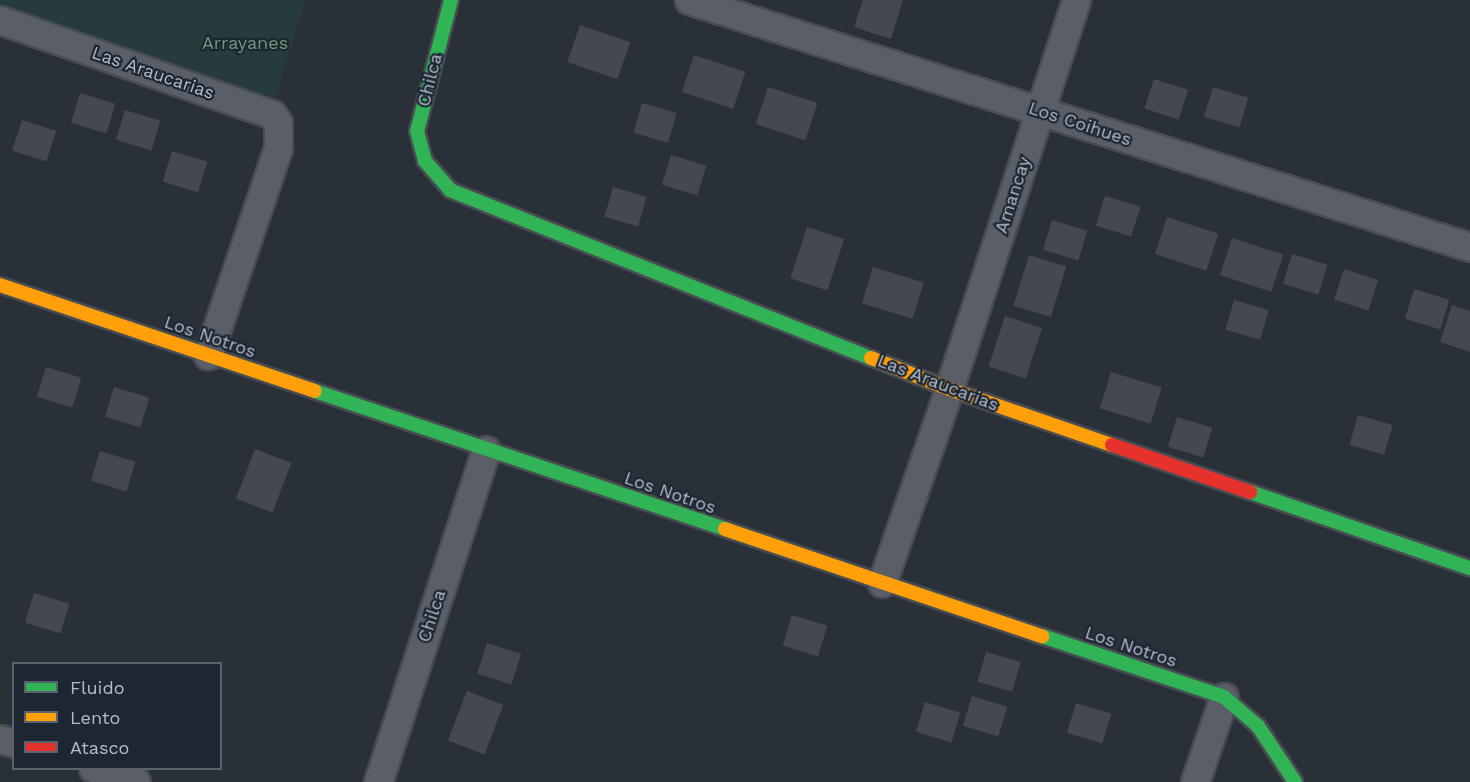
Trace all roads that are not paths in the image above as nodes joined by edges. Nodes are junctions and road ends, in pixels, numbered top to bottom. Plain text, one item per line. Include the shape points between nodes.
1 (451, 0) edge
2 (689, 0) edge
3 (1076, 0) edge
4 (0, 20) edge
5 (1040, 111) junction
6 (425, 161) joint
7 (1470, 247) edge
8 (0, 285) edge
9 (208, 355) junction
10 (949, 389) junction
11 (486, 450) junction
12 (1470, 568) edge
13 (882, 583) junction
14 (1224, 697) junction
15 (99, 770) edge
16 (136, 782) edge
17 (378, 782) edge
18 (1195, 782) edge
19 (1295, 782) edge

1 - 6 street, Chilca via 417,131
2 - 5 street, Los Coihues
3 - 5 street, Amancay
4 - 9 street, Las Araucarias via 272,114 278,123 278,148
5 - 7 street, Los Coihues
5 - 10 street, Amancay
6 - 10 street, Las Araucarias via 450,190
8 - 9 street, Los Notros
9 - 11 street, Los Notros
10 - 12 street, Las Araucarias
10 - 13 street, Amancay
11 - 13 street, Los Notros
11 - 17 street, Chilca
13 - 14 street, Los Notros
14 - 18 street
14 - 19 street, Los Notros via 1258,726
15 - 16 street

